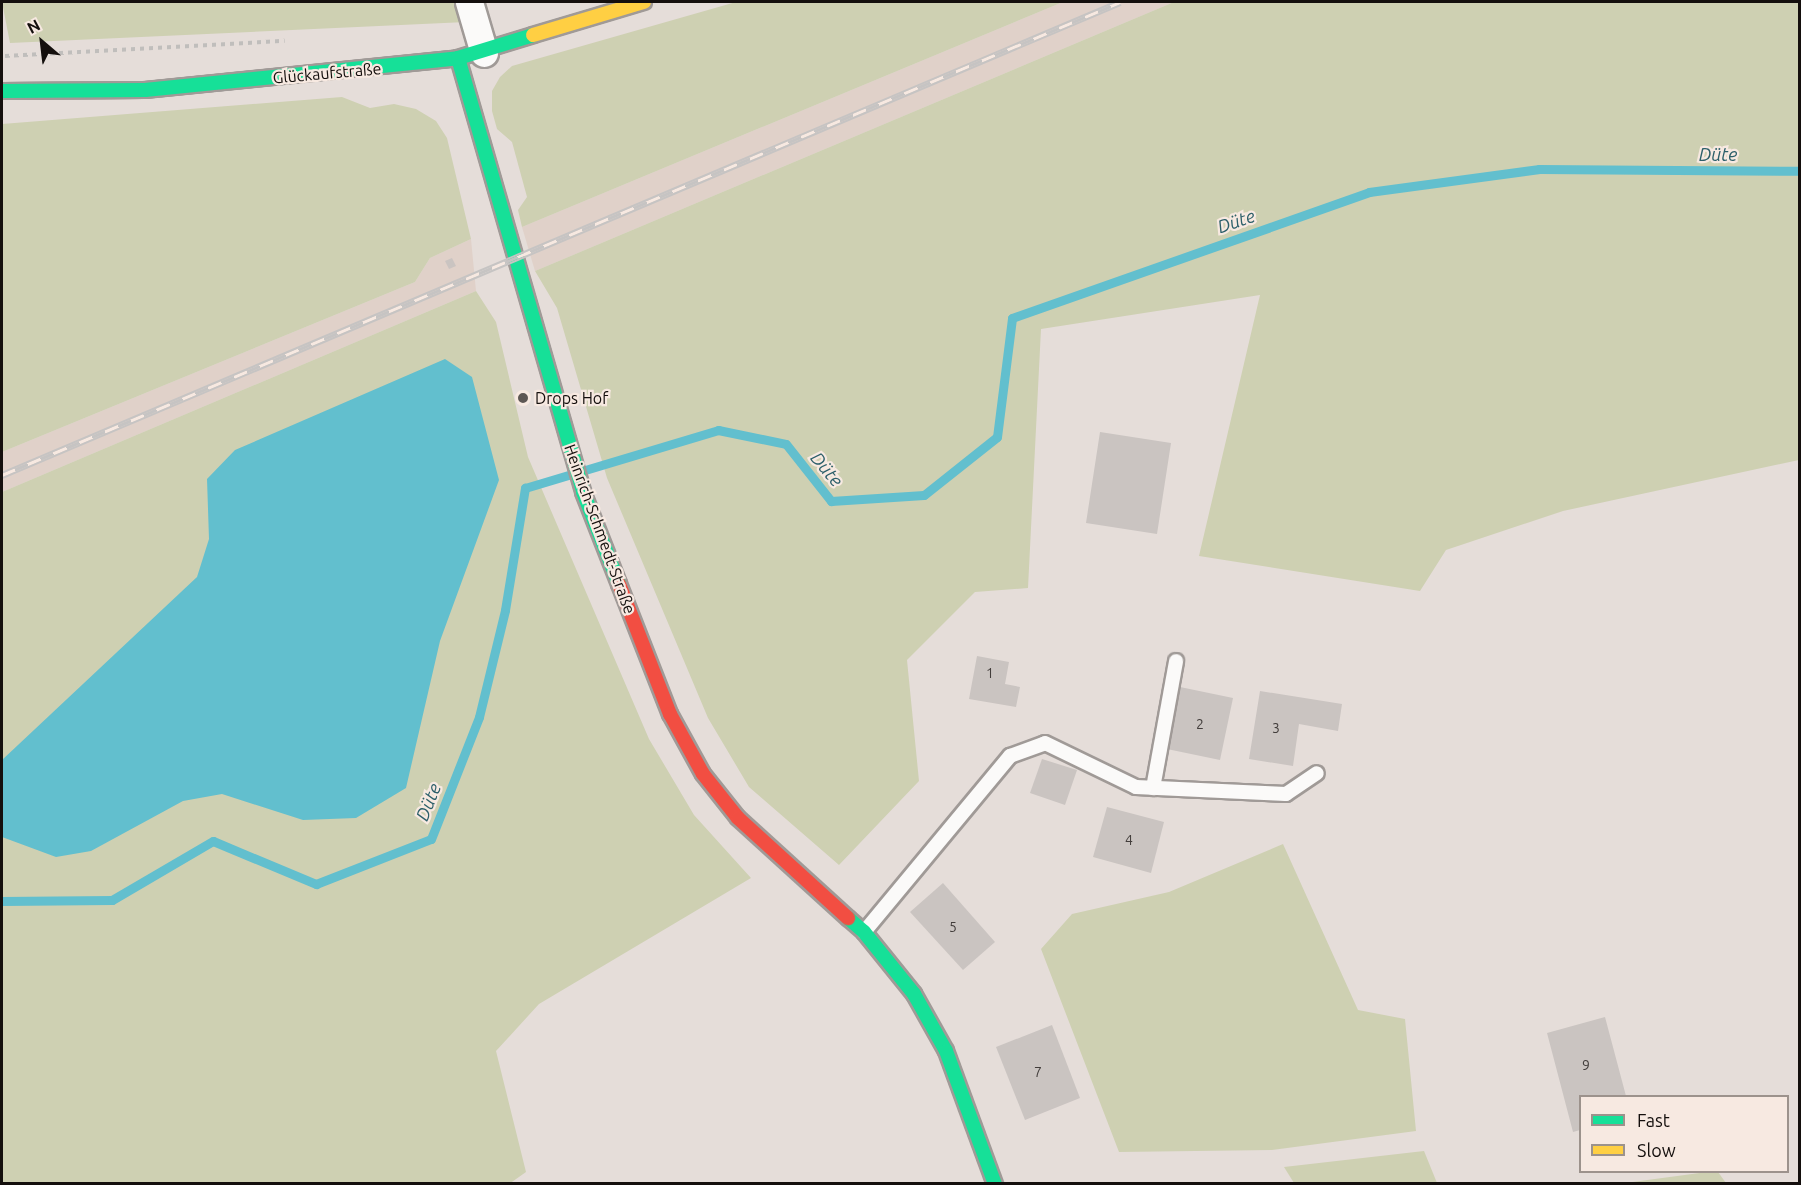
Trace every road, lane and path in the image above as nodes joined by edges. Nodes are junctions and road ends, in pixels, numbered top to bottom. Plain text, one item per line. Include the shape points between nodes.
1 (469, 2) edge
2 (644, 2) edge
3 (287, 41) dead end
4 (484, 52) junction
5 (2, 57) edge
6 (458, 58) junction
7 (2, 91) edge
8 (1176, 661) dead end
9 (1317, 773) dead end
10 (1152, 788) junction
11 (864, 932) junction
12 (995, 1184) edge

1 - 4 street
2 - 4 street, Glückaufstraße
3 - 5 path
4 - 6 street, Glückaufstraße
6 - 7 street, Glückaufstraße via 145,90
6 - 11 street, Heinrich-Schmedt-Straße via 583,492 670,714 703,774 738,818
8 - 10 lane
9 - 10 lane via 1286,794
10 - 11 lane via 1136,787 1046,743 1010,756
11 - 12 street, Heinrich-Schmedt-Straße via 914,994 946,1051

